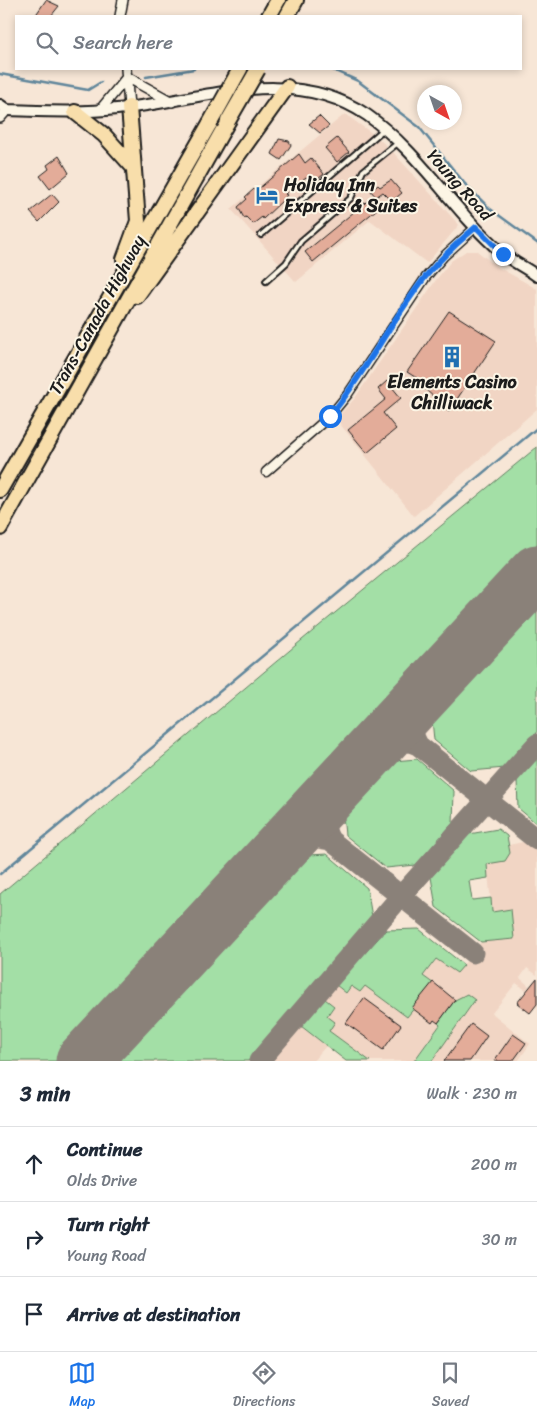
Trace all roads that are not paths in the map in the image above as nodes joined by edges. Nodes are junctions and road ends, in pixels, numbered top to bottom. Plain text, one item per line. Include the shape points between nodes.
1 (123, 0) edge
2 (278, 0) edge
3 (296, 0) edge
4 (120, 15) edge
5 (270, 15) edge
6 (288, 15) edge
7 (239, 70) edge
8 (257, 70) edge
9 (126, 73) edge
10 (287, 87) junction
11 (172, 102) junction
12 (129, 108) junction
13 (100, 110) junction
14 (2, 111) edge
15 (75, 112) junction
16 (384, 129) junction
17 (399, 142) junction
18 (133, 167) junction
19 (476, 227) junction
20 (260, 234) dead end
21 (537, 276) edge
22 (266, 281) dead end
23 (53, 396) junction
24 (69, 405) junction
25 (266, 472) dead end
26 (0, 490) edge
27 (0, 528) edge

1 - 4 street
2 - 5 highway
3 - 6 highway
7 - 23 highway, Trans-Canada Highway, bridge
8 - 24 highway, Trans-Canada Highway, bridge
9 - 11 street
9 - 12 street
9 - 13 street
10 - 11 main road, Young Road via 253,88
10 - 16 main road, Young Road via 331,96
10 - 24 highway via 130,307
11 - 12 main road, Young Road
12 - 13 main road, Young Road
12 - 18 highway
13 - 15 main road, Young Road
14 - 15 main road, Young Road
15 - 18 highway via 104,134
16 - 17 main road, Young Road
16 - 20 lane
17 - 19 main road, Young Road
17 - 22 lane via 363,171 351,198 301,241 286,263
18 - 23 highway via 138,221 126,256
19 - 21 main road, Young Road via 503,254
19 - 25 street via 426,277 330,416
23 - 26 highway, Trans-Canada Highway
24 - 27 highway, Trans-Canada Highway

